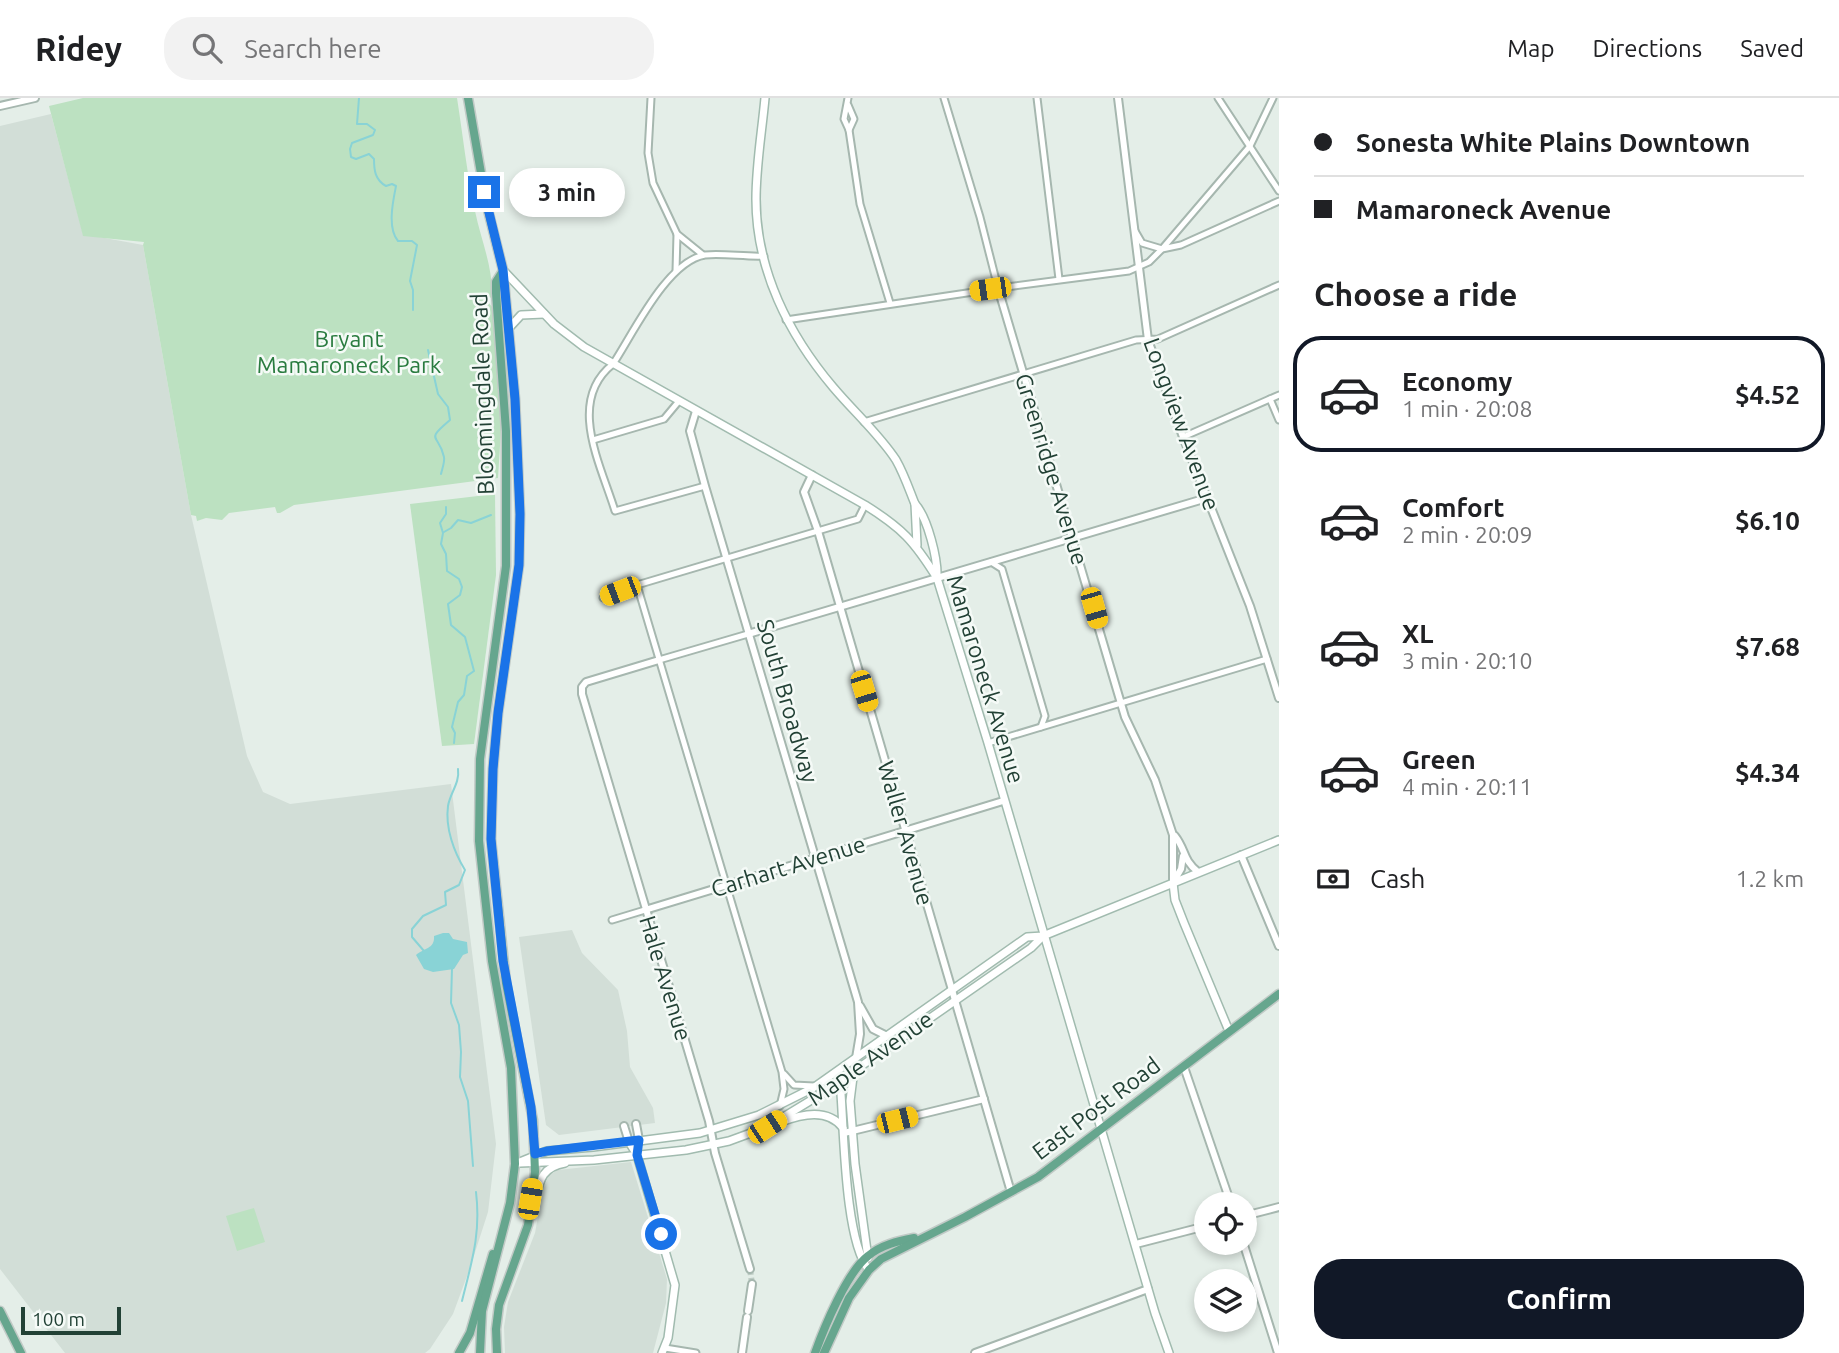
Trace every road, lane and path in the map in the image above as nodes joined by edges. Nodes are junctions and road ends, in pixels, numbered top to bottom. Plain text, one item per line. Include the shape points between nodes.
1 (35, 98) edge
2 (468, 98) edge
3 (650, 98) edge
4 (765, 98) edge
5 (848, 98) edge
6 (944, 98) edge
7 (1037, 98) edge
8 (1118, 98) edge
9 (1219, 98) edge
10 (1273, 98) edge
11 (0, 106) edge
12 (1250, 146) junction
13 (1279, 191) edge
14 (1279, 201) edge
15 (1134, 229) junction
16 (677, 234) junction
17 (1162, 249) junction
18 (703, 256) junction
19 (764, 256) junction
20 (1139, 268) junction
21 (503, 270) junction
22 (676, 271) junction
23 (1059, 279) junction
24 (1279, 285) edge
25 (998, 288) junction
26 (890, 303) junction
27 (544, 314) junction
28 (786, 320) junction
29 (509, 328) junction
30 (1148, 340) junction
31 (613, 364) junction
32 (1024, 373) junction
33 (1279, 395) edge
34 (1270, 399) junction
35 (679, 401) junction
36 (696, 411) junction
37 (1279, 420) edge
38 (864, 422) junction
39 (1183, 438) junction
40 (593, 440) junction
41 (812, 475) junction
42 (705, 486) junction
43 (1208, 498) junction
44 (915, 504) junction
45 (865, 505) junction
46 (818, 531) junction
47 (1073, 537) junction
48 (917, 547) junction
49 (726, 559) junction
50 (991, 562) junction
51 (937, 579) junction
52 (636, 585) junction
53 (603, 598) dead end
54 (839, 608) junction
55 (748, 634) junction
56 (1267, 659) junction
57 (659, 660) junction
58 (1279, 698) edge
59 (1121, 702) junction
60 (1041, 727) junction
61 (988, 743) junction
62 (1003, 801) junction
63 (906, 831) junction
64 (1173, 835) junction
65 (1279, 840) edge
66 (1241, 855) junction
67 (1183, 856) junction
68 (815, 859) junction
69 (1198, 872) junction
70 (1173, 883) junction
71 (726, 885) junction
72 (645, 910) junction
73 (612, 920) dead end
74 (1043, 936) junction
75 (1279, 946) edge
76 (953, 989) junction
77 (1279, 994) edge
78 (955, 999) junction
79 (858, 1002) junction
80 (1229, 1031) junction
81 (887, 1036) junction
82 (856, 1058) junction
83 (1184, 1067) junction
84 (854, 1071) junction
85 (782, 1072) junction
86 (845, 1077) junction
87 (816, 1086) junction
88 (984, 1099) junction
89 (780, 1106) junction
90 (636, 1124) dead end
91 (624, 1126) dead end
92 (767, 1127) junction
93 (1101, 1129) junction
94 (711, 1130) junction
95 (844, 1131) junction
96 (853, 1131) junction
97 (639, 1140) junction
98 (629, 1142) junction
99 (713, 1144) junction
100 (637, 1155) junction
101 (535, 1158) junction
102 (594, 1160) junction
103 (515, 1164) junction
104 (1012, 1192) junction
105 (1227, 1192) edge
106 (1279, 1207) edge
107 (1257, 1213) edge
108 (503, 1225) junction
109 (528, 1225) junction
110 (1194, 1229) edge
111 (925, 1236) junction
112 (1136, 1244) junction
113 (1247, 1255) edge
114 (865, 1258) junction
115 (750, 1269) tunnel mouth
116 (869, 1270) junction
117 (752, 1284) tunnel mouth
118 (1148, 1289) junction
119 (0, 1311) edge
120 (0, 1324) edge
121 (14, 1340) junction
122 (663, 1351) edge
123 (21, 1353) edge
124 (459, 1353) edge
125 (480, 1353) edge
126 (497, 1353) edge
127 (696, 1353) edge
128 (742, 1353) edge
129 (816, 1353) edge
130 (824, 1353) edge
131 (975, 1353) edge
132 (1169, 1353) edge
133 (1278, 1353) edge

1 - 11 street
2 - 21 main road, Mamaroneck Avenue
3 - 16 street via 651,176
4 - 19 main road via 756,190
5 - 26 street via 844,119 860,204
6 - 25 street, Greenridge Avenue
7 - 23 street
8 - 15 street, Longview Avenue
9 - 12 street
10 - 12 street
12 - 13 street
12 - 17 street
14 - 17 street via 1181,245
15 - 17 street via 1142,243
15 - 20 street, Longview Avenue
16 - 18 street
16 - 22 street
17 - 20 street
18 - 19 street
18 - 22 street
19 - 28 main road
20 - 23 street
20 - 30 street, Longview Avenue
21 - 27 main road, Mamaroneck Avenue
21 - 29 main road, Bloomingdale Road
21 - 103 main road, Bloomingdale Road via 496,293 506,431 506,566 482,739 479,834 492,961 511,1068
22 - 31 street
23 - 25 street
24 - 30 street
25 - 26 street
25 - 32 street, Greenridge Avenue
26 - 28 street
27 - 29 main road via 521,315
27 - 31 main road, Mamaroneck Avenue via 575,341
28 - 38 main road via 816,366
29 - 101 main road, Bloomingdale Road via 520,548 498,713 491,839 503,961 531,1107
30 - 32 street
30 - 39 street, Longview Avenue
31 - 35 main road, Mamaroneck Avenue
31 - 40 street via 601,374 592,392 588,416
32 - 38 street
32 - 47 street, Greenridge Avenue
33 - 34 street
34 - 37 street
34 - 39 street
35 - 36 main road, Mamaroneck Avenue
35 - 40 street via 664,419
36 - 41 main road, Mamaroneck Avenue
36 - 42 street, South Broadway via 690,430
38 - 44 main road via 895,459
39 - 43 street, Longview Avenue
40 - 42 street via 615,512
41 - 45 main road, Mamaroneck Avenue
41 - 46 street, Waller Avenue via 804,492
42 - 49 street, South Broadway
43 - 47 street
43 - 56 street, Longview Avenue
44 - 48 main road
44 - 51 main road via 938,565
45 - 46 street via 858,519
45 - 48 main road, Mamaroneck Avenue via 893,523
46 - 49 street
46 - 54 street, Waller Avenue
47 - 50 street
47 - 59 street, Greenridge Avenue
48 - 51 main road, Mamaroneck Avenue
49 - 52 street
49 - 55 street, South Broadway
50 - 51 street
50 - 60 street via 1002,569 1045,716
51 - 54 street
51 - 61 main road, Mamaroneck Avenue
52 - 53 street
52 - 57 street
54 - 55 street
54 - 63 street, Waller Avenue
55 - 57 street
55 - 68 street, South Broadway
56 - 58 street, Longview Avenue
56 - 59 street
57 - 71 street
57 - 72 street, Hale Avenue via 582,687
59 - 60 street
59 - 64 street, Greenridge Avenue
60 - 61 street
61 - 62 main road, Mamaroneck Avenue
62 - 63 street, Carhart Avenue
62 - 74 main road, Mamaroneck Avenue
63 - 68 street, Carhart Avenue
63 - 76 street, Waller Avenue
64 - 67 street, Greenridge Avenue
64 - 70 street, Greenridge Avenue
65 - 66 main road, Maple Avenue
66 - 69 main road, Maple Avenue
66 - 75 street
67 - 69 street, Greenridge Avenue
67 - 70 street
68 - 71 street, Carhart Avenue
68 - 79 street, South Broadway
69 - 70 main road, Maple Avenue
70 - 74 main road, Maple Avenue
70 - 80 main road via 1175,900
71 - 72 street, Carhart Avenue
71 - 85 street
72 - 73 street, Carhart Avenue
72 - 94 street, Hale Avenue
74 - 76 main road, Maple Avenue via 1027,937
74 - 78 main road, Maple Avenue
74 - 93 main road, Mamaroneck Avenue
76 - 78 street, Waller Avenue
76 - 81 main road, Maple Avenue
77 - 80 main road, East Post Road
78 - 84 main road, Maple Avenue
78 - 88 street, Waller Avenue
79 - 81 street, South Broadway via 873,1029
79 - 82 street, South Broadway
80 - 83 main road, East Post Road
81 - 82 main road, Maple Avenue
82 - 84 main road, South Broadway
82 - 86 main road, South Broadway
82 - 87 main road, Maple Avenue
83 - 93 main road, East Post Road
83 - 105 street
84 - 86 main road, Maple Avenue
84 - 96 main road, South Broadway via 850,1090
85 - 87 street via 794,1085
85 - 89 street
86 - 92 main road, Maple Avenue
86 - 95 main road, South Broadway via 841,1094
87 - 89 main road, Maple Avenue
88 - 96 street
88 - 104 street, Waller Avenue
89 - 94 main road, Maple Avenue
90 - 97 street
91 - 98 street
92 - 95 main road via 822,1115 835,1119
92 - 99 main road, Maple Avenue
93 - 104 main road, East Post Road
93 - 112 main road, Mamaroneck Avenue
94 - 97 main road, Maple Avenue
94 - 99 street, Hale Avenue
95 - 96 street
95 - 114 main road, South Broadway via 850,1208
96 - 114 main road, South Broadway
97 - 98 main road, Maple Avenue
97 - 100 main road
98 - 100 main road
98 - 101 main road, Maple Avenue via 547,1151
99 - 100 main road, Maple Avenue
99 - 115 street, Hale Avenue
100 - 102 main road, Maple Avenue
100 - 122 main road via 674,1281
101 - 102 main road, Maple Avenue
101 - 103 main road, Maple Avenue
101 - 109 main road, Bloomingdale Road
102 - 109 main road via 546,1171
103 - 108 main road, Bloomingdale Road
104 - 111 main road, East Post Road
106 - 107 street
108 - 124 main road via 470,1333
108 - 125 main road, Bloomingdale Road via 482,1311
109 - 126 main road, Bloomingdale Road via 499,1305
110 - 112 street
111 - 114 main road, East Post Road via 898,1241
111 - 116 main road, East Post Road
112 - 118 main road, Mamaroneck Avenue
113 - 133 street
114 - 116 main road, South Broadway
114 - 129 main road via 839,1299
116 - 130 main road via 849,1298
117 - 128 street
118 - 131 street
118 - 132 main road, Mamaroneck Avenue
119 - 121 main road
120 - 121 main road
121 - 123 main road
122 - 127 street

